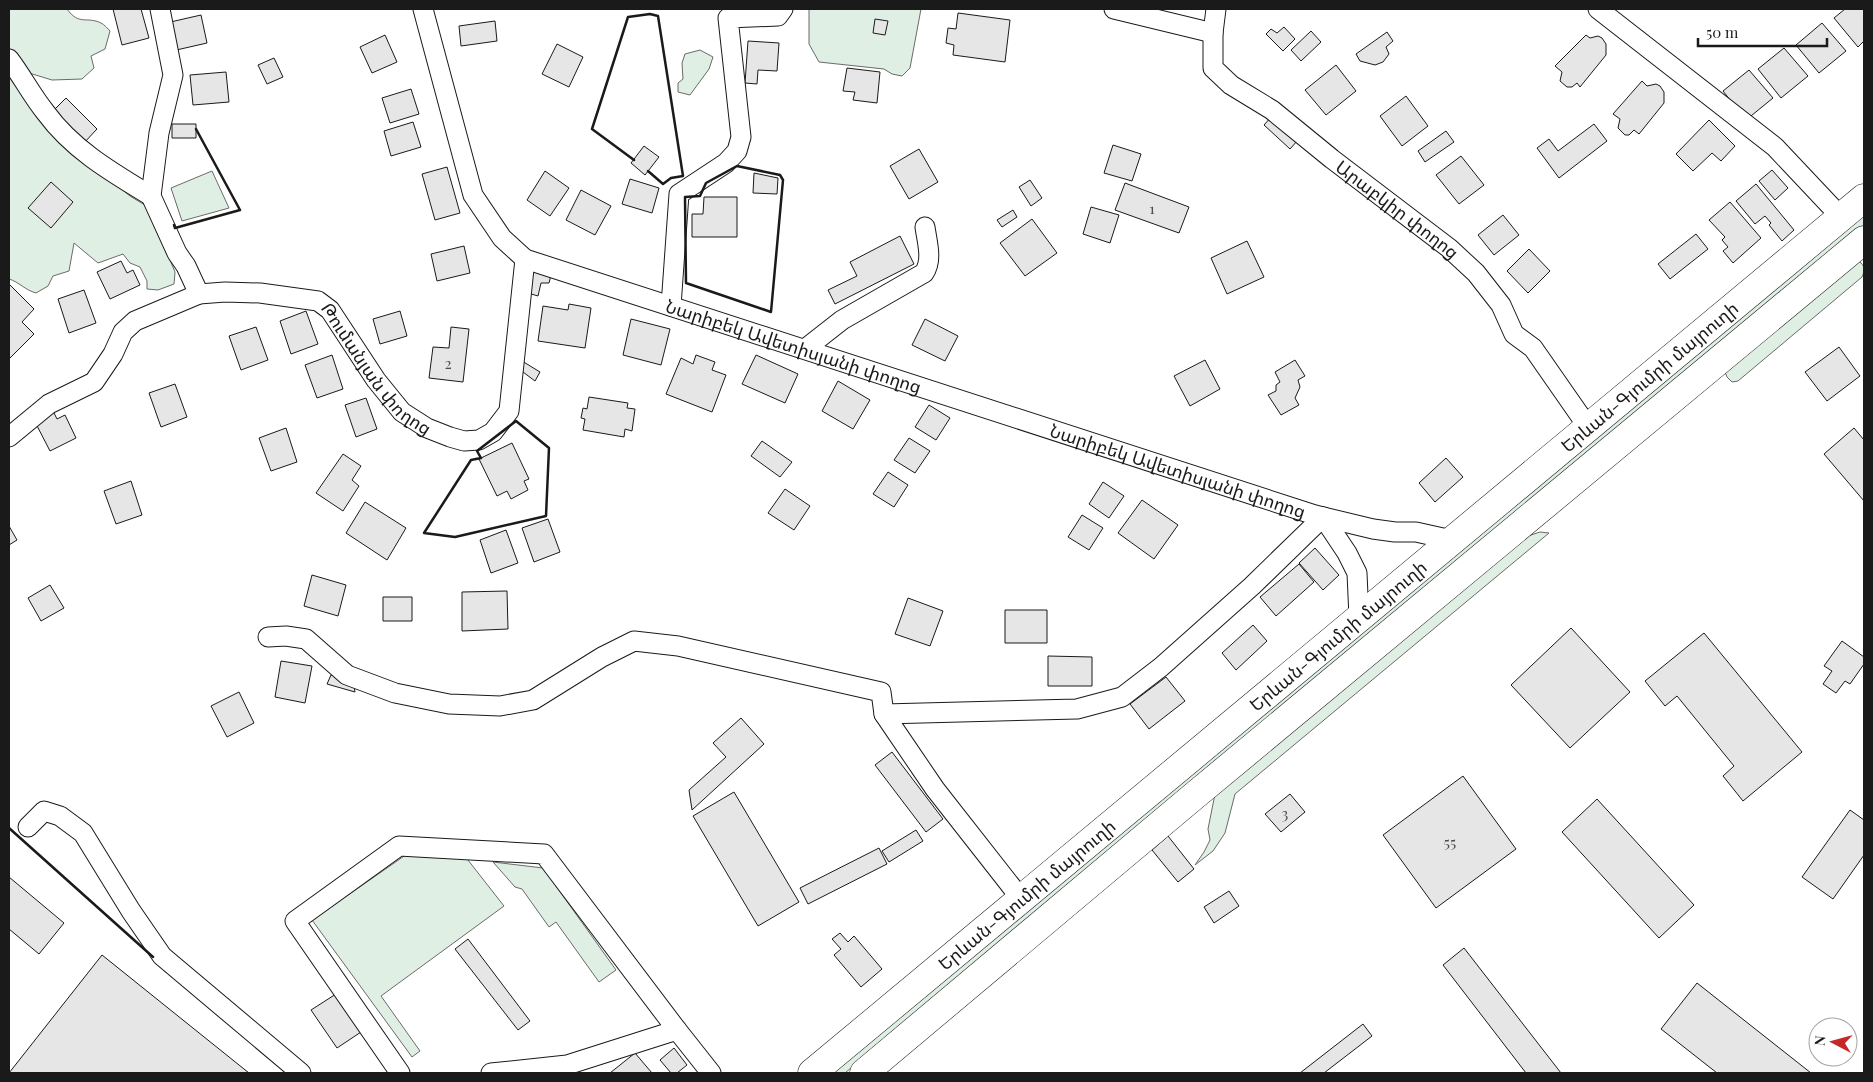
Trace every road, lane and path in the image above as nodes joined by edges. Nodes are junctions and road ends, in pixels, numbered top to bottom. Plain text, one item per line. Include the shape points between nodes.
1 (160, 9) edge
2 (423, 9) edge
3 (783, 9) edge
4 (1114, 9) edge
5 (1216, 9) edge
6 (1598, 9) edge
7 (1213, 33) junction
8 (9, 59) edge
9 (151, 196) junction
10 (1864, 198) edge
11 (1841, 217) junction
12 (925, 227) dead end
13 (1864, 240) edge
14 (525, 259) junction
15 (199, 294) junction
16 (671, 306) junction
17 (806, 349) junction
18 (1588, 428) junction
19 (9, 437) edge
20 (1323, 517) junction
21 (1452, 540) junction
22 (1359, 618) junction
23 (268, 637) dead end
24 (884, 714) junction
25 (28, 827) dead end
26 (1022, 900) junction
27 (677, 1030) junction
28 (301, 1073) edge
29 (400, 1073) edge
30 (491, 1073) edge
31 (711, 1073) edge
32 (812, 1073) edge
33 (864, 1073) edge

1 - 9 street via 173,74 159,133
2 - 14 street, Նարիբեկ Ավետիսյանի փողոց via 474,194 502,238
3 - 16 street via 778,16 728,18 741,137 737,150 726,163 679,194
4 - 7 street
5 - 7 street, Արաբկիր փողոց
6 - 11 street via 1775,147
7 - 18 street, Արաբկիր փողոց via 1213,68 1231,85 1272,110 1449,248 1476,273 1501,305 1514,334 1533,348
8 - 9 street via 64,135 96,162
9 - 15 street
10 - 11 highway, Երևան-Գյումրի մայրուղի
11 - 18 highway, Երևան-Գյումրի մայրուղի
12 - 17 street via 929,258 924,274 842,320
13 - 33 highway, Երևան-Գյումրի մայրուղի
14 - 15 street, Թումանյան փողոց via 509,411 493,432 479,440 464,441 450,437 427,428 402,412 376,380 330,310 318,301 260,293
14 - 16 street, Նարիբեկ Ավետիսյանի փողոց
15 - 19 street, Թումանյան փողոց via 135,321 123,332 94,382 49,404
16 - 17 street, Նարիբեկ Ավետիսյանի փողոց
17 - 20 street, Նարիբեկ Ավետիսյանի փողոց
18 - 21 highway, Երևան-Գյումրի մայրուղի
20 - 21 street, Նարիբեկ Ավետիսյանի փողոց via 1373,529 1416,532
20 - 22 street via 1357,573
20 - 24 street via 1252,586 1161,667 1122,697 1077,709
21 - 22 highway, Երևան-Գյումրի մայրուղի
22 - 26 highway, Երևան-Գյումրի մայրուղի
23 - 24 street via 306,639 347,675 395,693 449,704 500,706 533,700 634,641 678,646 881,692
24 - 26 street via 935,789
25 - 28 street via 44,811 60,816 83,833 162,956
26 - 32 highway, Երևան-Գյումրի մայրուղի
27 - 29 street via 544,854 399,846 295,921
27 - 30 street via 567,1065
27 - 31 street

